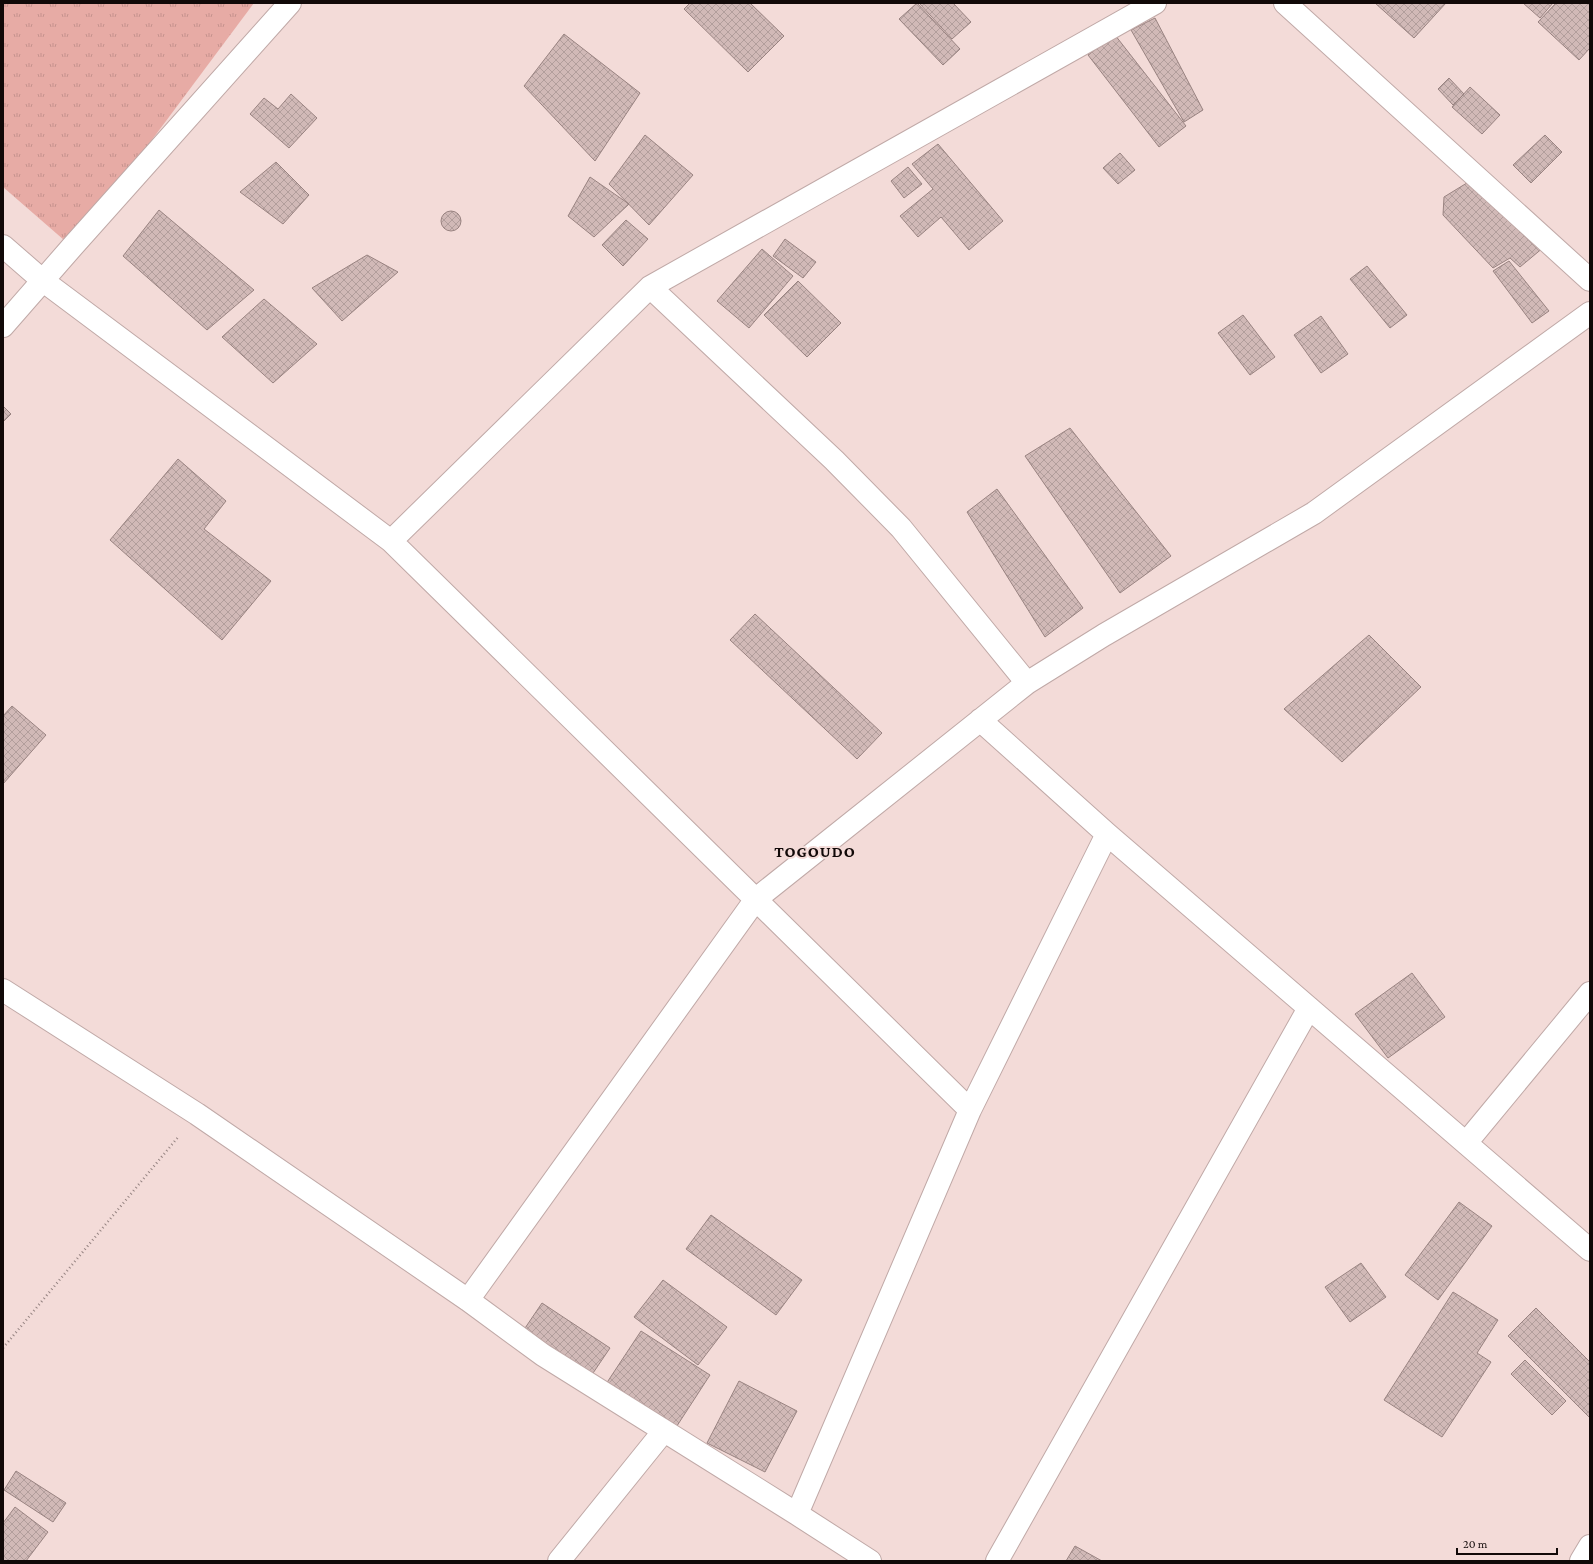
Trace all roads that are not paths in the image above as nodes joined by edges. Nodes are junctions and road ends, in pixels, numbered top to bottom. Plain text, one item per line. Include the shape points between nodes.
1 (290, 3) edge
2 (1155, 3) edge
3 (1285, 3) edge
4 (3, 246) edge
5 (42, 280) junction
6 (1590, 280) edge
7 (650, 286) junction
8 (1590, 313) edge
9 (3, 326) edge
10 (391, 541) junction
11 (1026, 683) junction
12 (980, 720) junction
13 (1107, 834) junction
14 (756, 899) junction
15 (3, 990) edge
16 (1590, 993) edge
17 (1309, 1008) junction
18 (970, 1110) junction
19 (1466, 1143) junction
20 (1590, 1250) edge
21 (468, 1300) junction
22 (663, 1432) junction
23 (797, 1514) junction
24 (1590, 1546) edge
25 (559, 1561) edge
26 (870, 1561) edge
27 (997, 1561) edge
28 (1581, 1561) edge

1 - 5 street
2 - 7 street
3 - 6 street
4 - 5 street
5 - 9 street
5 - 10 street
7 - 10 street
7 - 11 street via 834,460 901,528
8 - 11 street via 1314,513
10 - 14 street
11 - 12 street
12 - 13 street
12 - 14 street
13 - 17 street
13 - 18 street
14 - 18 street
14 - 21 street
15 - 21 street via 197,1114
16 - 19 street
17 - 19 street
17 - 27 street
18 - 23 street
19 - 20 street
21 - 22 street via 543,1355
22 - 23 street
22 - 25 street
23 - 26 street
24 - 28 street

